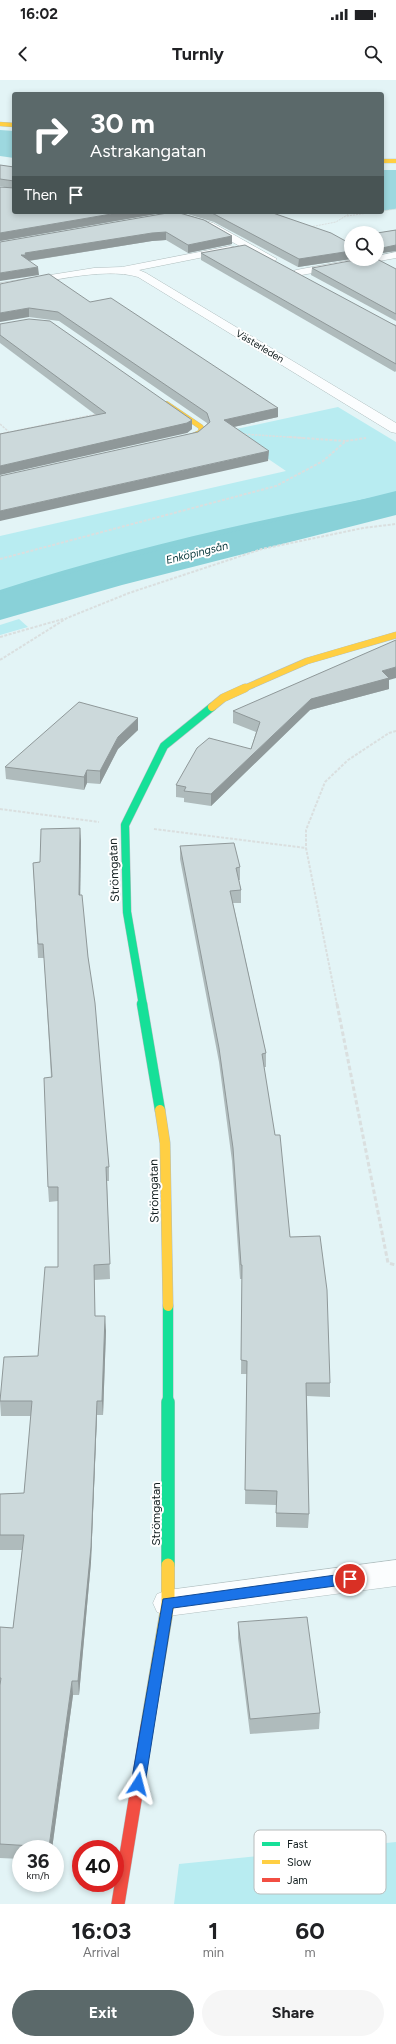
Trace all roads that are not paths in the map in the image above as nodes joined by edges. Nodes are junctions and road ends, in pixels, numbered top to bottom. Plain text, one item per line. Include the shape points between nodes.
1 (0, 124) edge
2 (12, 125) edge
3 (384, 161) edge
4 (396, 161) edge
5 (157, 215) edge
6 (246, 246) junction
7 (396, 255) edge
8 (384, 257) edge
9 (344, 265) edge
10 (122, 270) junction
11 (296, 273) junction
12 (309, 281) edge
13 (0, 287) edge
14 (156, 397) edge
15 (396, 429) edge
16 (162, 444) edge
17 (396, 635) edge
18 (396, 1573) edge
19 (168, 1603) junction
20 (118, 1904) edge

1 - 2 street
3 - 4 street
5 - 6 street via 175,215 209,225
6 - 10 street
6 - 11 street
7 - 8 street
9 - 11 street
10 - 13 street via 94,271
10 - 15 street, Västerleden via 142,275
11 - 12 street
14 - 16 street via 201,427 201,432 193,437
17 - 19 street, Strömgatan via 307,661 223,698 164,746 125,825 127,912 165,1143 169,1352
18 - 19 street
19 - 20 street, Strömgatan

